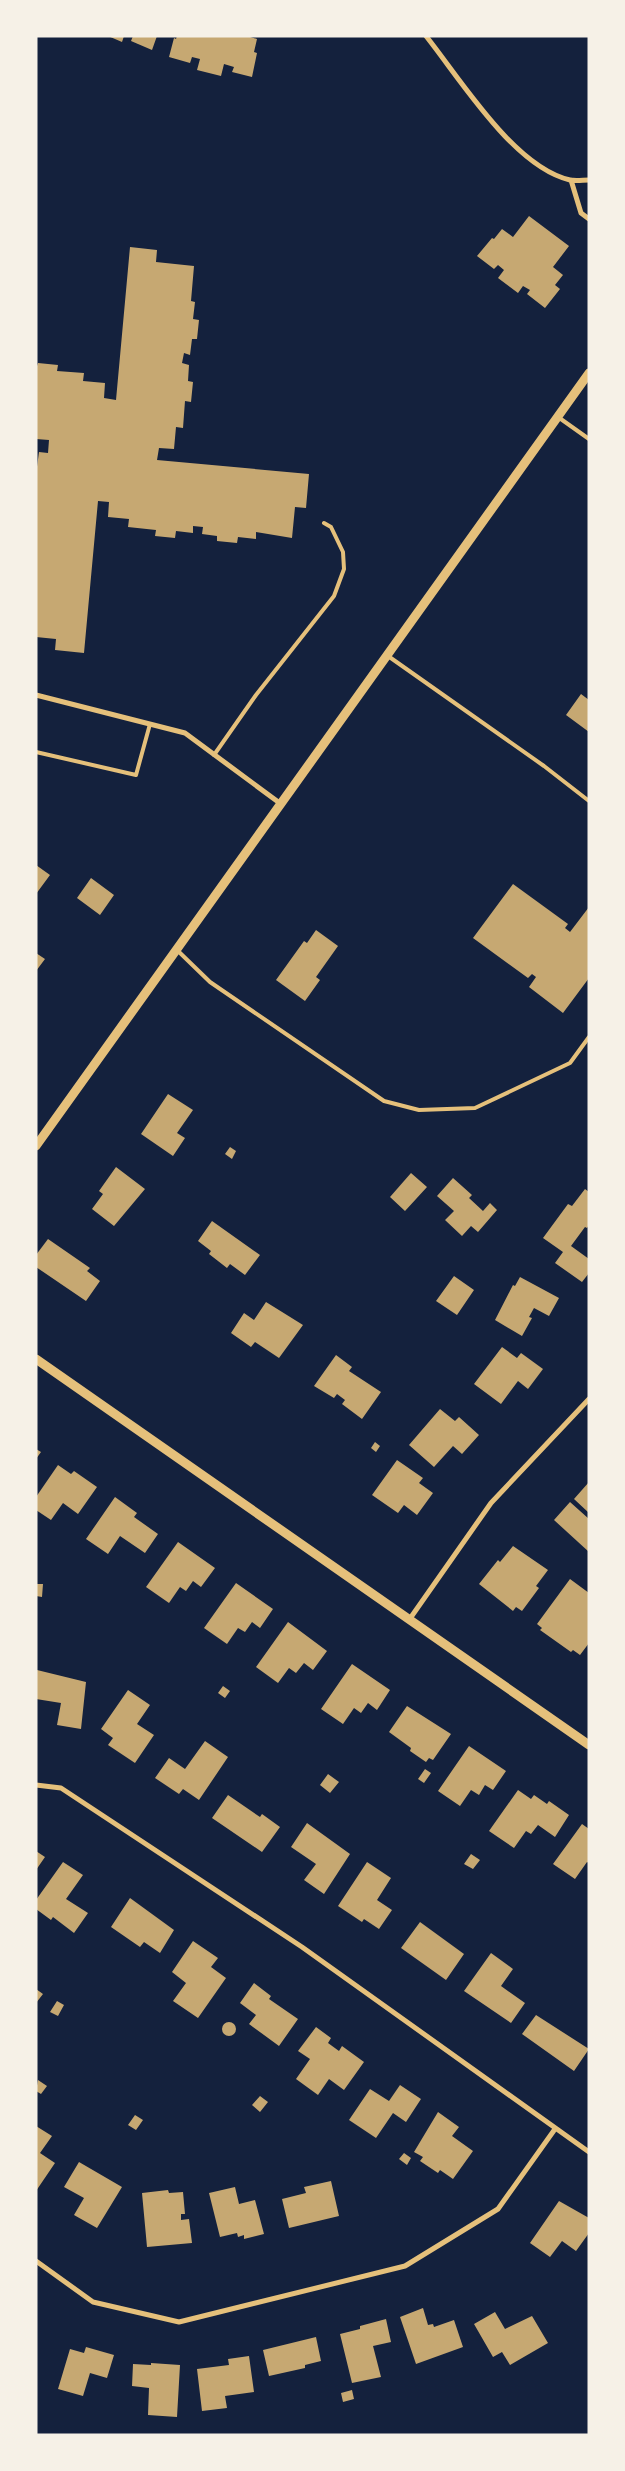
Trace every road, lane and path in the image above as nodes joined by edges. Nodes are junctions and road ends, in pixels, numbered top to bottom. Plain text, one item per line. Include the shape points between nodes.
1 (426, 36) edge
2 (570, 180) junction
3 (589, 180) edge
4 (589, 219) edge
5 (589, 372) edge
6 (558, 416) junction
7 (589, 439) edge
8 (324, 523) dead end
9 (387, 656) junction
10 (36, 695) edge
11 (150, 724) junction
12 (36, 752) edge
13 (214, 755) junction
14 (589, 801) edge
15 (281, 804) junction
16 (177, 950) junction
17 (589, 1037) edge
18 (36, 1146) edge
19 (36, 1360) edge
20 (589, 1399) edge
21 (409, 1620) junction
22 (589, 1745) edge
23 (36, 1785) edge
24 (555, 2129) junction
25 (589, 2152) edge
26 (36, 2261) edge

1 - 2 street via 513,146 533,163
2 - 3 street
2 - 4 street via 581,213
5 - 6 street
6 - 7 lane
6 - 9 street
8 - 13 lane via 331,527 343,552 344,569 334,596 256,695
9 - 14 lane
9 - 15 street
10 - 11 street
11 - 12 lane via 136,775
11 - 13 street via 185,733
13 - 15 street
15 - 16 street
16 - 17 lane via 210,982 384,1101 419,1110 475,1108 570,1063
16 - 18 street
19 - 21 street
20 - 21 street via 491,1503
21 - 22 street
23 - 24 street via 61,1788 302,1947
24 - 25 street
24 - 26 street via 498,2209 405,2266 179,2322 93,2302

